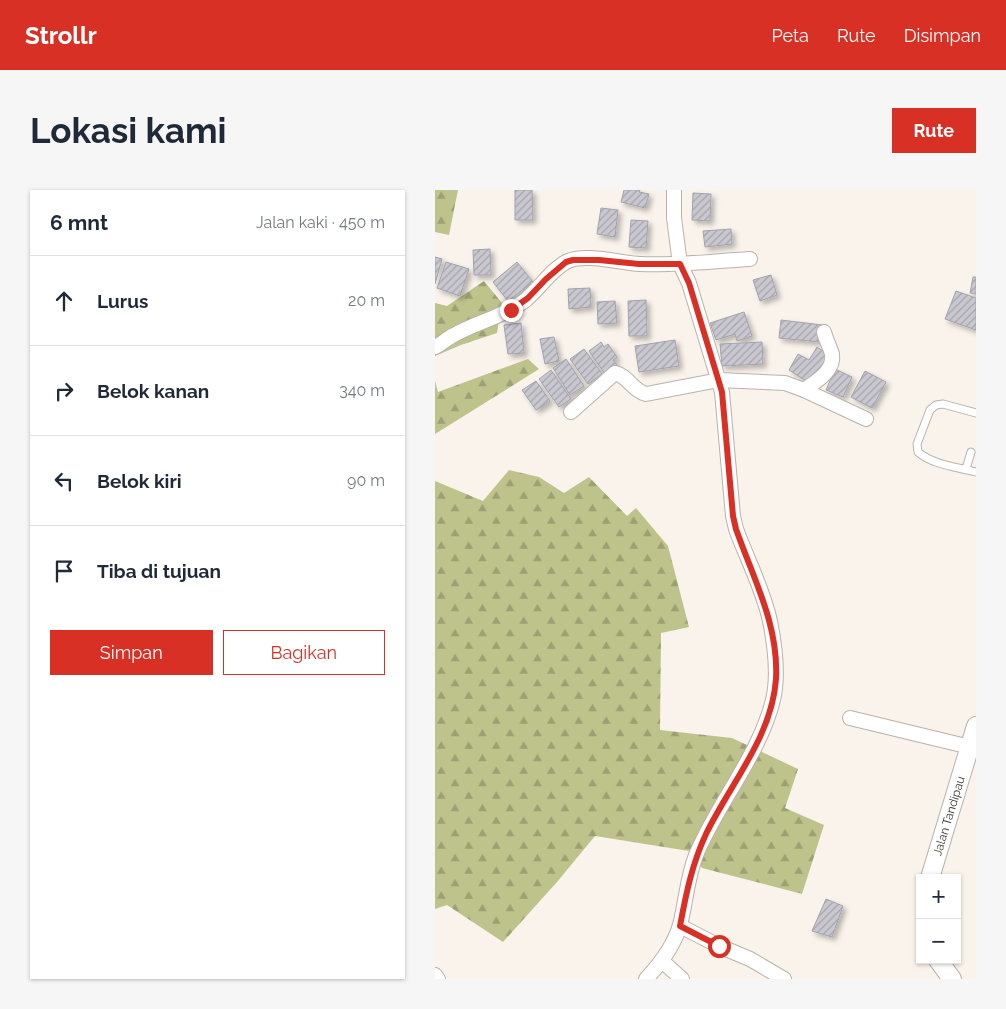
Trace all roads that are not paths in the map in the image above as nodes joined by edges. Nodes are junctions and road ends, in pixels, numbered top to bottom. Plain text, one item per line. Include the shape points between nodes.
1 (674, 190) edge
2 (750, 259) dead end
3 (680, 264) junction
4 (824, 332) dead end
5 (435, 347) edge
6 (719, 380) junction
7 (804, 390) junction
8 (571, 412) dead end
9 (976, 413) edge
10 (866, 419) dead end
11 (971, 452) dead end
12 (966, 469) junction
13 (976, 472) edge
14 (850, 718) dead end
15 (976, 726) edge
16 (970, 747) junction
17 (931, 874) edge
18 (680, 926) junction
19 (663, 961) junction
20 (941, 964) edge
21 (435, 975) edge
22 (438, 979) edge
23 (646, 979) edge
24 (681, 979) edge
25 (784, 979) edge
26 (953, 979) edge

1 - 3 street
2 - 3 street
3 - 5 street via 599,260 566,262 511,310 454,334
3 - 6 street
4 - 7 street via 831,353 831,366
6 - 7 street via 785,383
6 - 8 street via 646,394 615,373
6 - 18 street via 734,522 770,621 776,678 770,707 755,746 695,857
7 - 10 street
9 - 12 lane via 943,404 935,405 917,444 918,452 924,457
11 - 12 lane
12 - 13 lane
14 - 16 street
15 - 16 street, Jalan Tandipau
16 - 17 street, Jalan Tandipau
18 - 19 street
18 - 25 street
19 - 23 street
19 - 24 street
20 - 26 street
21 - 22 street

